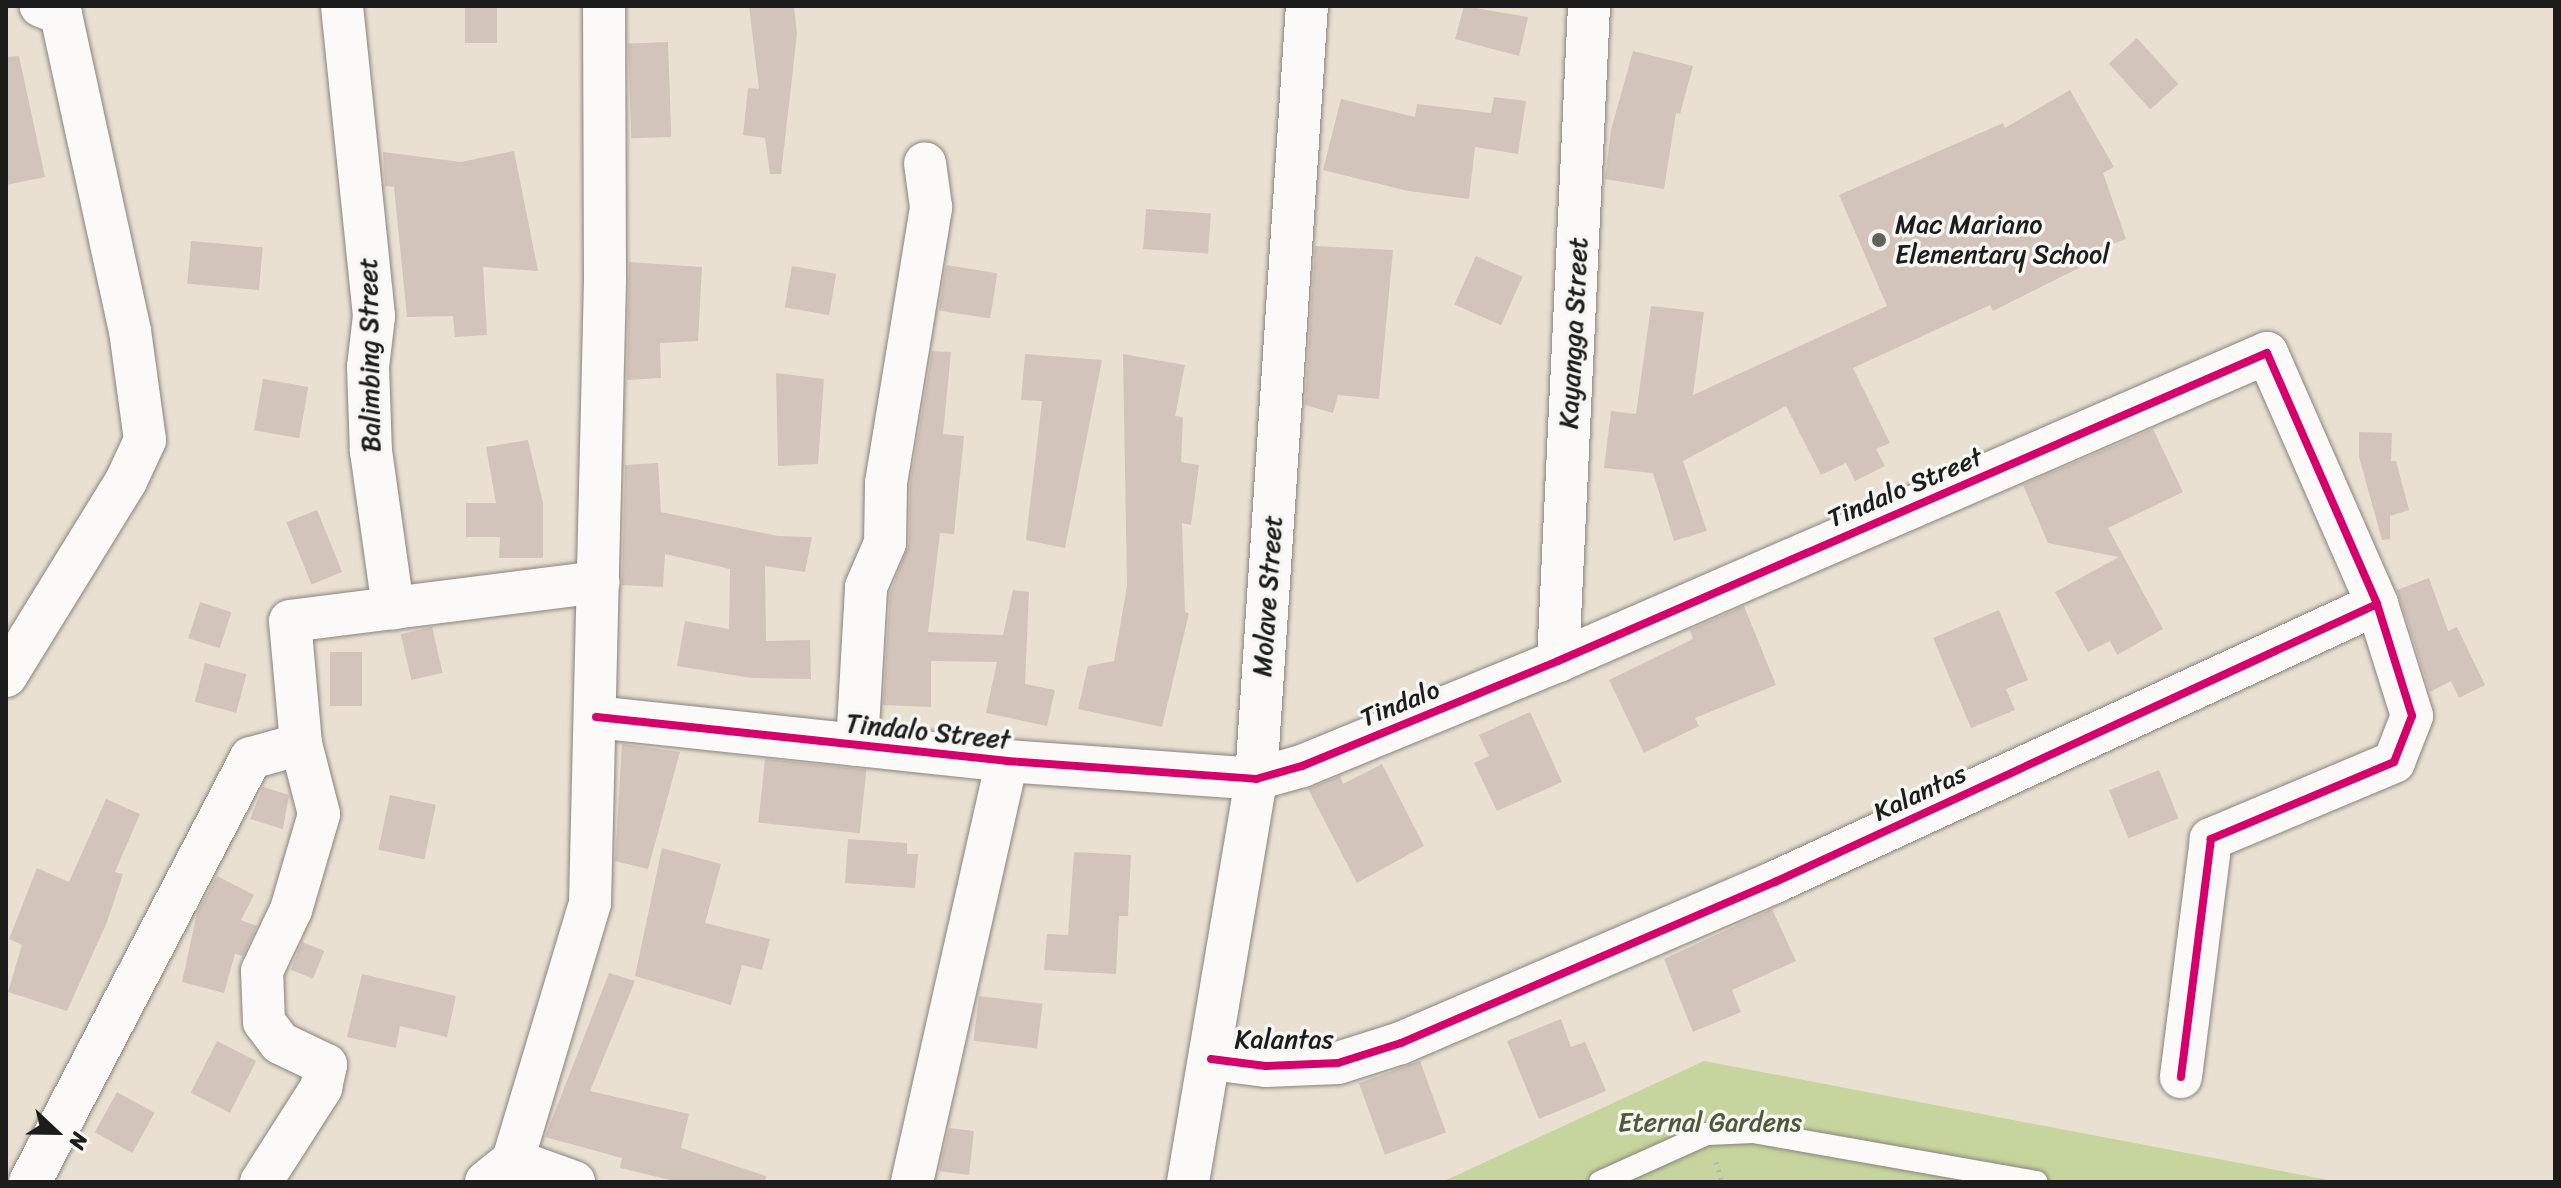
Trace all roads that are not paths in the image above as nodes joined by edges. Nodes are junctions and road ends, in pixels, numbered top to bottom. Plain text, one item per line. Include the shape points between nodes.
1 (41, 6) edge
2 (342, 6) edge
3 (604, 6) edge
4 (1307, 6) edge
5 (1589, 6) edge
6 (925, 163) dead end
7 (599, 582) junction
8 (2377, 604) junction
9 (393, 608) junction
10 (1558, 661) junction
11 (6, 676) edge
12 (596, 717) junction
13 (301, 744) junction
14 (857, 745) junction
15 (1007, 761) junction
16 (1256, 779) junction
17 (1211, 1059) junction
18 (2181, 1077) dead end
19 (500, 1171) edge
20 (1971, 1176) edge
21 (30, 1182) edge
22 (261, 1182) edge
23 (574, 1182) edge
24 (912, 1182) edge
25 (1188, 1182) edge
26 (1600, 1182) edge
27 (2037, 1182) edge

1 - 11 street via 61,14 130,331 145,440 126,481
2 - 9 street, Balimbing Street via 374,316 368,367 371,451
3 - 7 street
4 - 16 street, Molave Street
5 - 10 street, Kayangga Street
6 - 14 street via 931,207 886,483 885,543 866,587
7 - 9 street
7 - 12 street
8 - 10 street, Tindalo Street via 2267,353
8 - 17 street, Kalantas via 1775,882 1401,1043 1338,1063 1266,1066
8 - 18 street via 2412,716 2394,762 2211,839
9 - 13 street via 290,621
10 - 16 street, Tindalo via 1302,766
12 - 14 street, Tindalo Street
12 - 19 street via 590,903
13 - 21 street via 251,758
13 - 22 street via 319,814 291,910 262,971 264,1022 280,1043 326,1065 321,1088
14 - 15 street, Tindalo Street
15 - 16 street, Tindalo Street
15 - 24 street
16 - 17 street, Molave Street
17 - 25 street, Molave Street
19 - 23 street
20 - 26 lane via 1753,1132 1707,1134
20 - 27 lane

